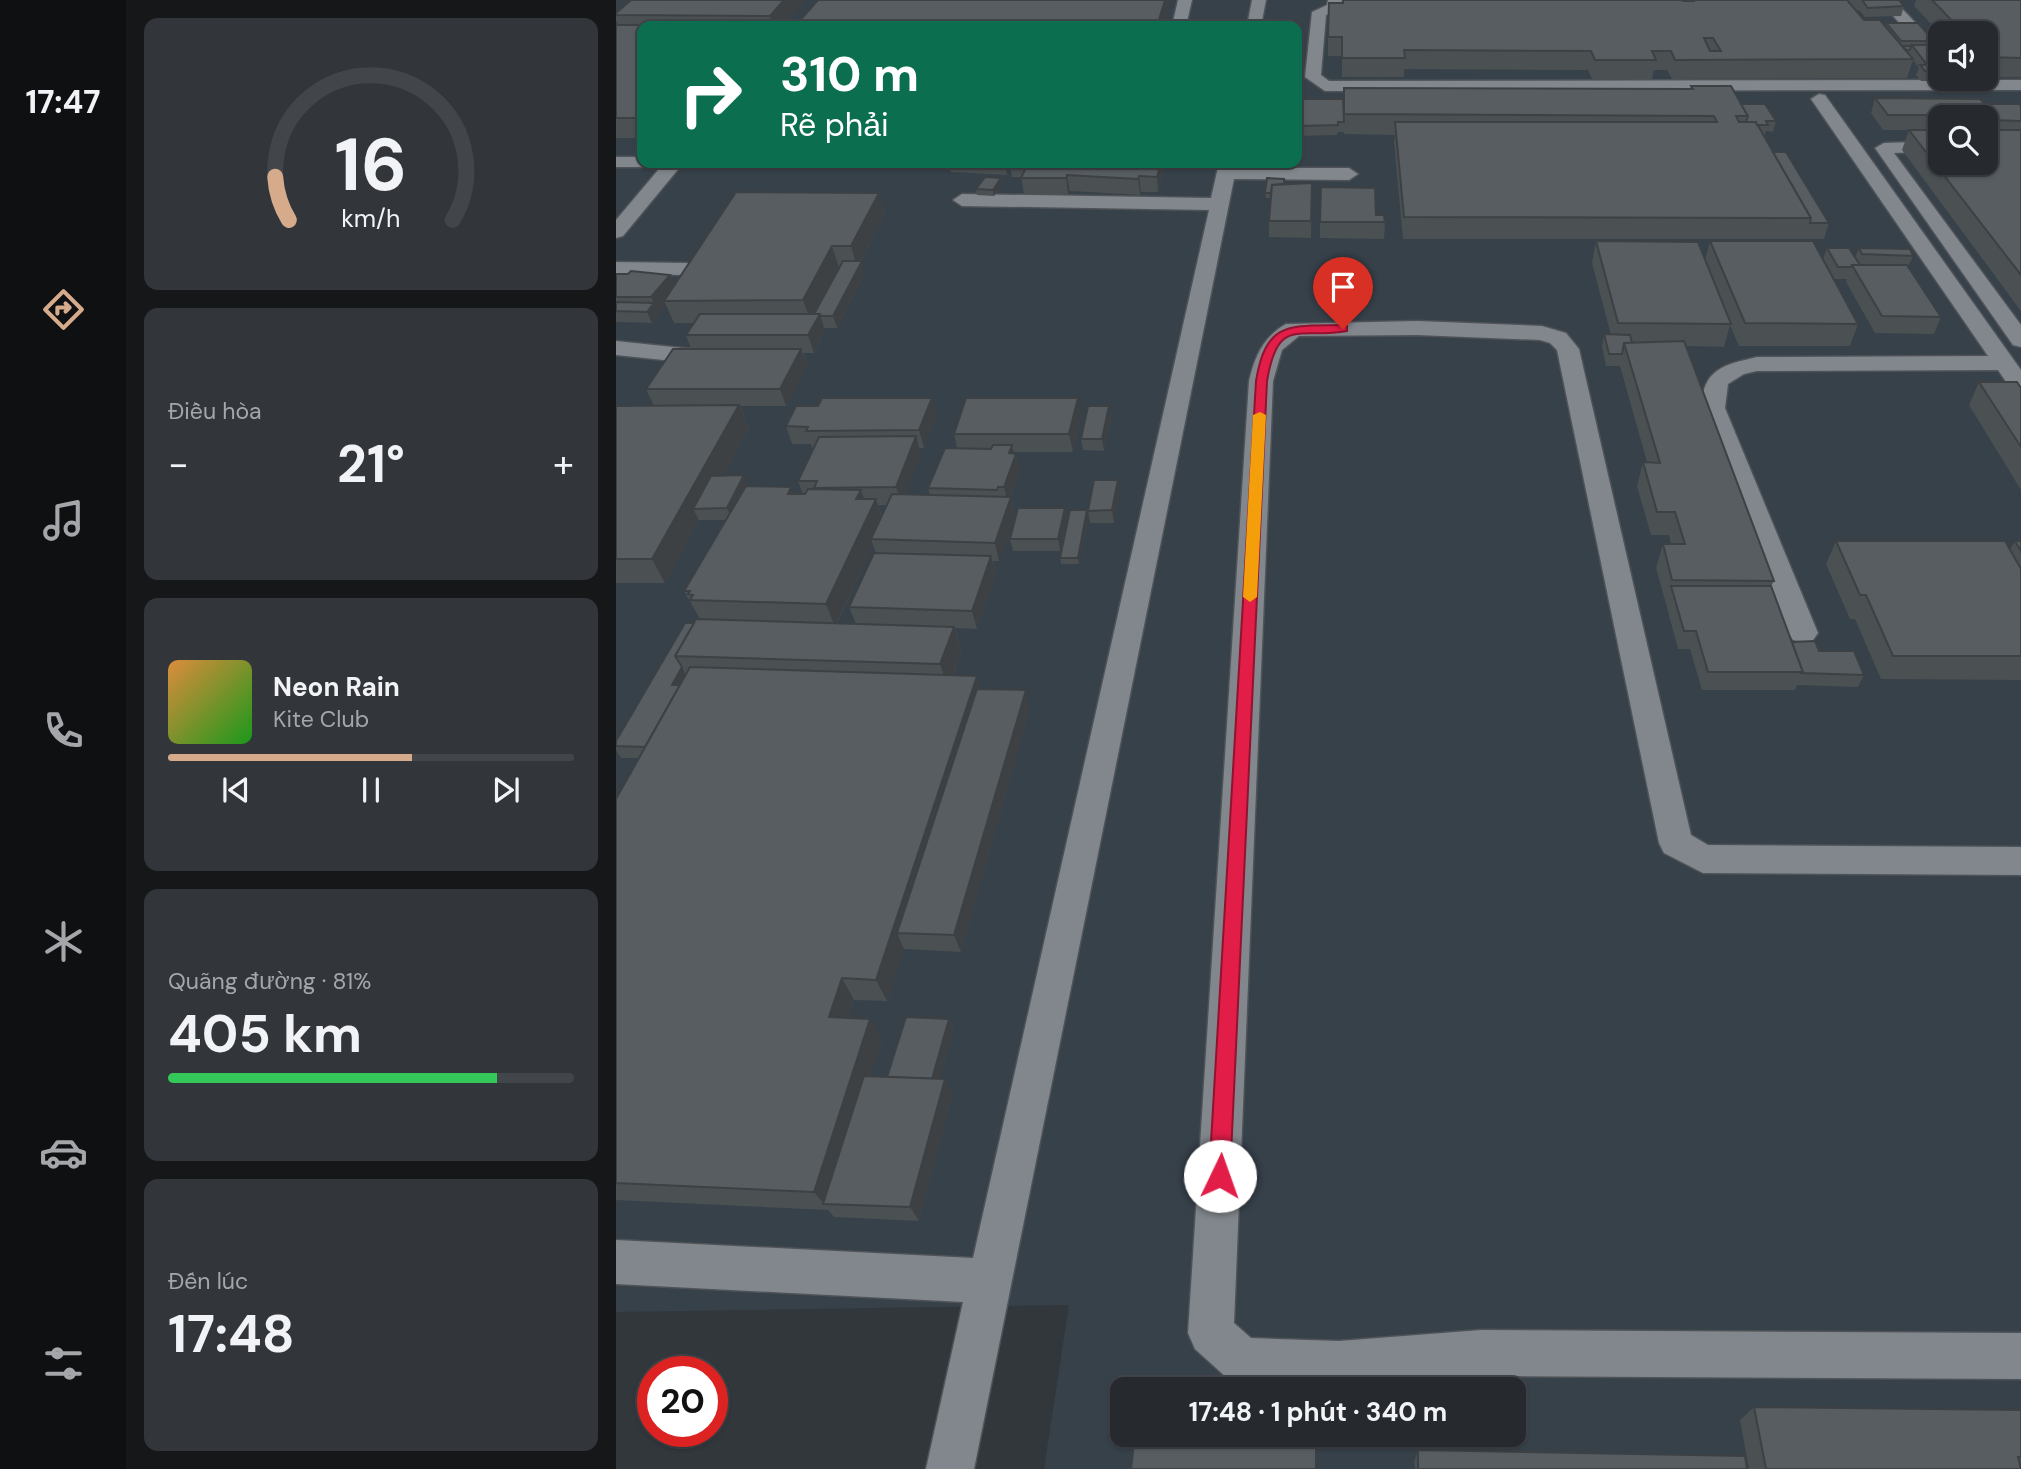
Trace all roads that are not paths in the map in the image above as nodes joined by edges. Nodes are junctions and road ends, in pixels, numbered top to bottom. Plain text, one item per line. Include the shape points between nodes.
1 (1185, 0) edge
2 (1259, 0) edge
3 (1335, 0) edge
4 (1886, 0) edge
5 (1180, 21) edge
6 (1255, 21) edge
7 (1928, 46) edge
8 (1928, 82) edge
9 (1998, 84) edge
10 (2021, 85) edge
11 (1311, 97) edge
12 (1819, 99) junction
13 (2021, 99) edge
14 (1928, 146) edge
15 (616, 162) edge
16 (637, 162) edge
17 (670, 168) edge
18 (1349, 174) dead end
19 (1224, 180) edge
20 (962, 200) dead end
21 (616, 232) edge
22 (616, 268) edge
23 (688, 269) edge
24 (2018, 332) edge
25 (616, 348) edge
26 (740, 359) edge
27 (2005, 363) junction
28 (2021, 387) edge
29 (1803, 633) dead end
30 (2021, 861) edge
31 (616, 1262) edge
32 (991, 1281) junction
33 (2021, 1356) edge
34 (950, 1469) edge

1 - 5 lane
2 - 6 lane
3 - 8 lane via 1334,8 1319,12 1313,77 1325,86
4 - 7 lane
9 - 10 lane
11 - 12 lane
12 - 13 lane
12 - 27 lane
14 - 24 lane via 1884,148
15 - 16 lane
17 - 21 lane
18 - 19 lane
19 - 20 lane
19 - 32 lane
22 - 23 lane
25 - 26 lane via 649,349 684,358
27 - 28 lane
27 - 29 lane via 1774,362 1736,369 1720,379 1714,388 1713,408
30 - 33 lane via 1703,859 1676,844 1568,349 1558,338 1542,333 1294,329 1279,336 1266,354 1211,1333 1242,1361 1339,1364 1481,1353
31 - 32 lane
32 - 34 lane

